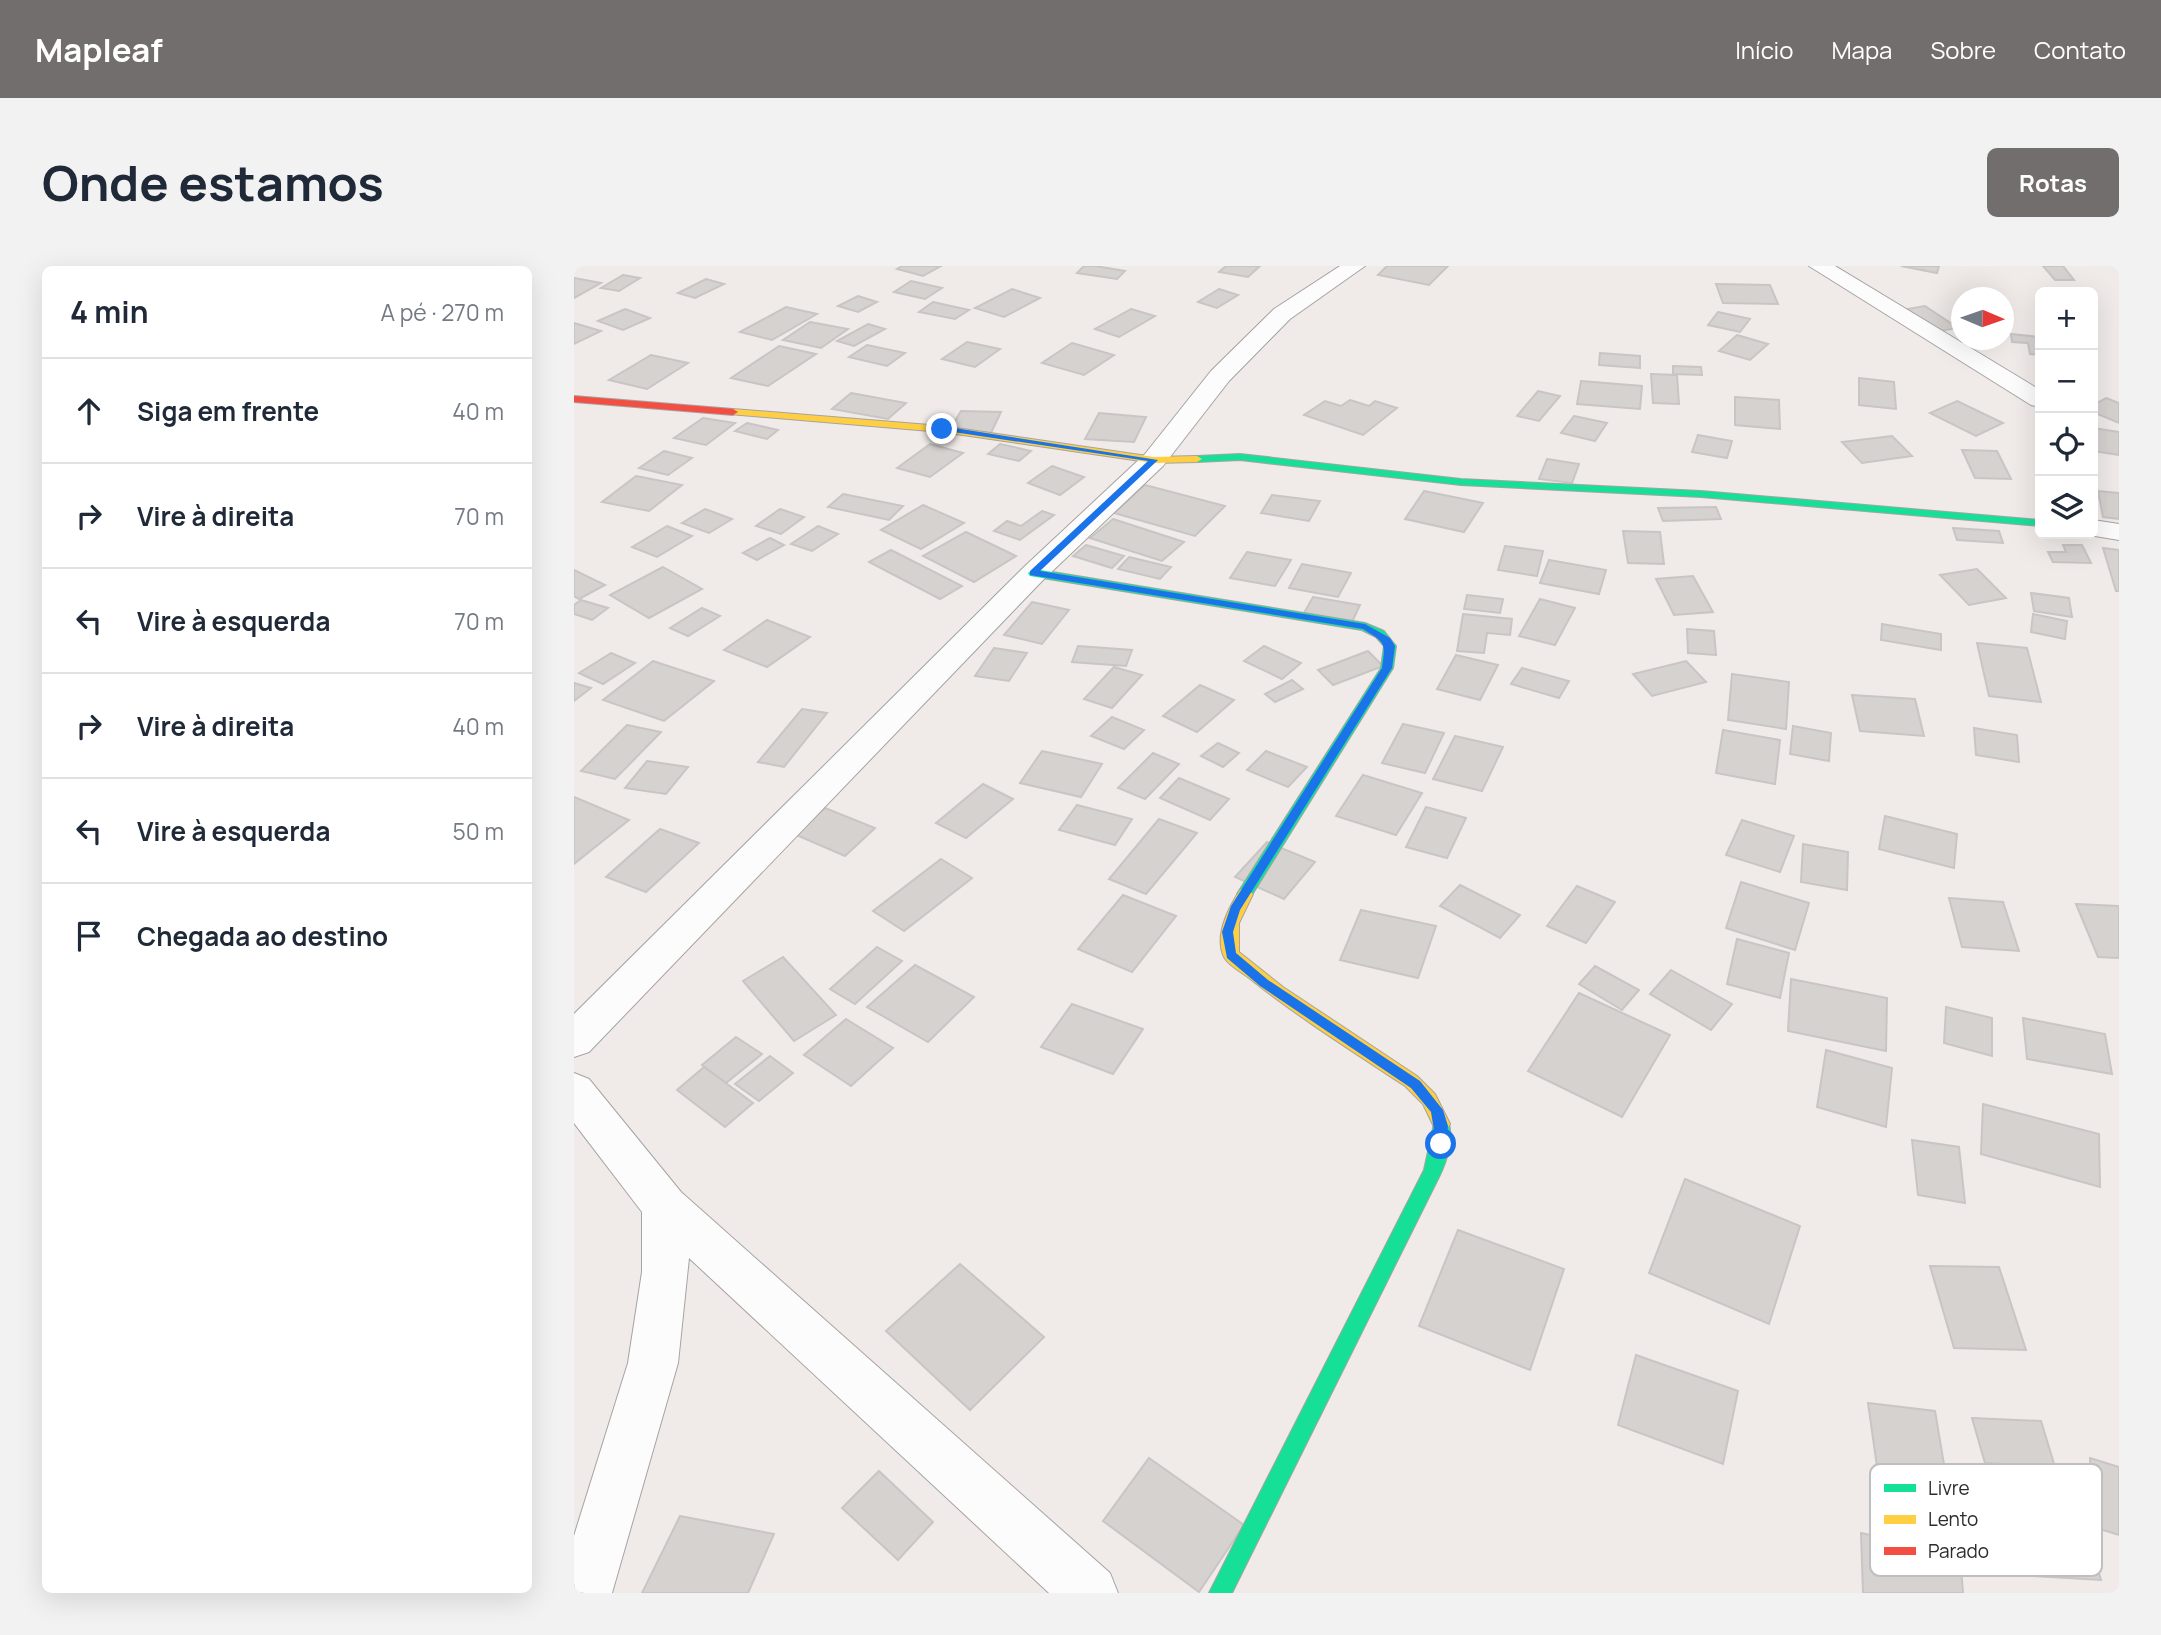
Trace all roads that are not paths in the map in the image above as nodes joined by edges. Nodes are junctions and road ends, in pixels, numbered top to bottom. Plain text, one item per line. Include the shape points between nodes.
1 (1354, 266) edge
2 (1820, 266) edge
3 (2035, 397) edge
4 (574, 399) edge
5 (1154, 460) junction
6 (2035, 523) edge
7 (1034, 573) junction
8 (574, 1040) edge
9 (574, 1091) edge
10 (665, 1206) junction
11 (584, 1593) edge
12 (1090, 1593) edge
13 (1220, 1593) edge

1 - 5 street via 1282,314 1220,376
2 - 3 street
4 - 5 street via 942,429
5 - 6 street via 1240,457 1461,482 1701,494
5 - 7 street
7 - 8 street
7 - 13 street via 1365,627 1380,634 1390,646 1387,668 1235,909 1228,932 1231,955 1264,983 1416,1084 1437,1110 1441,1144 1433,1171
9 - 10 street
10 - 11 street via 666,1272 653,1363
10 - 12 street

